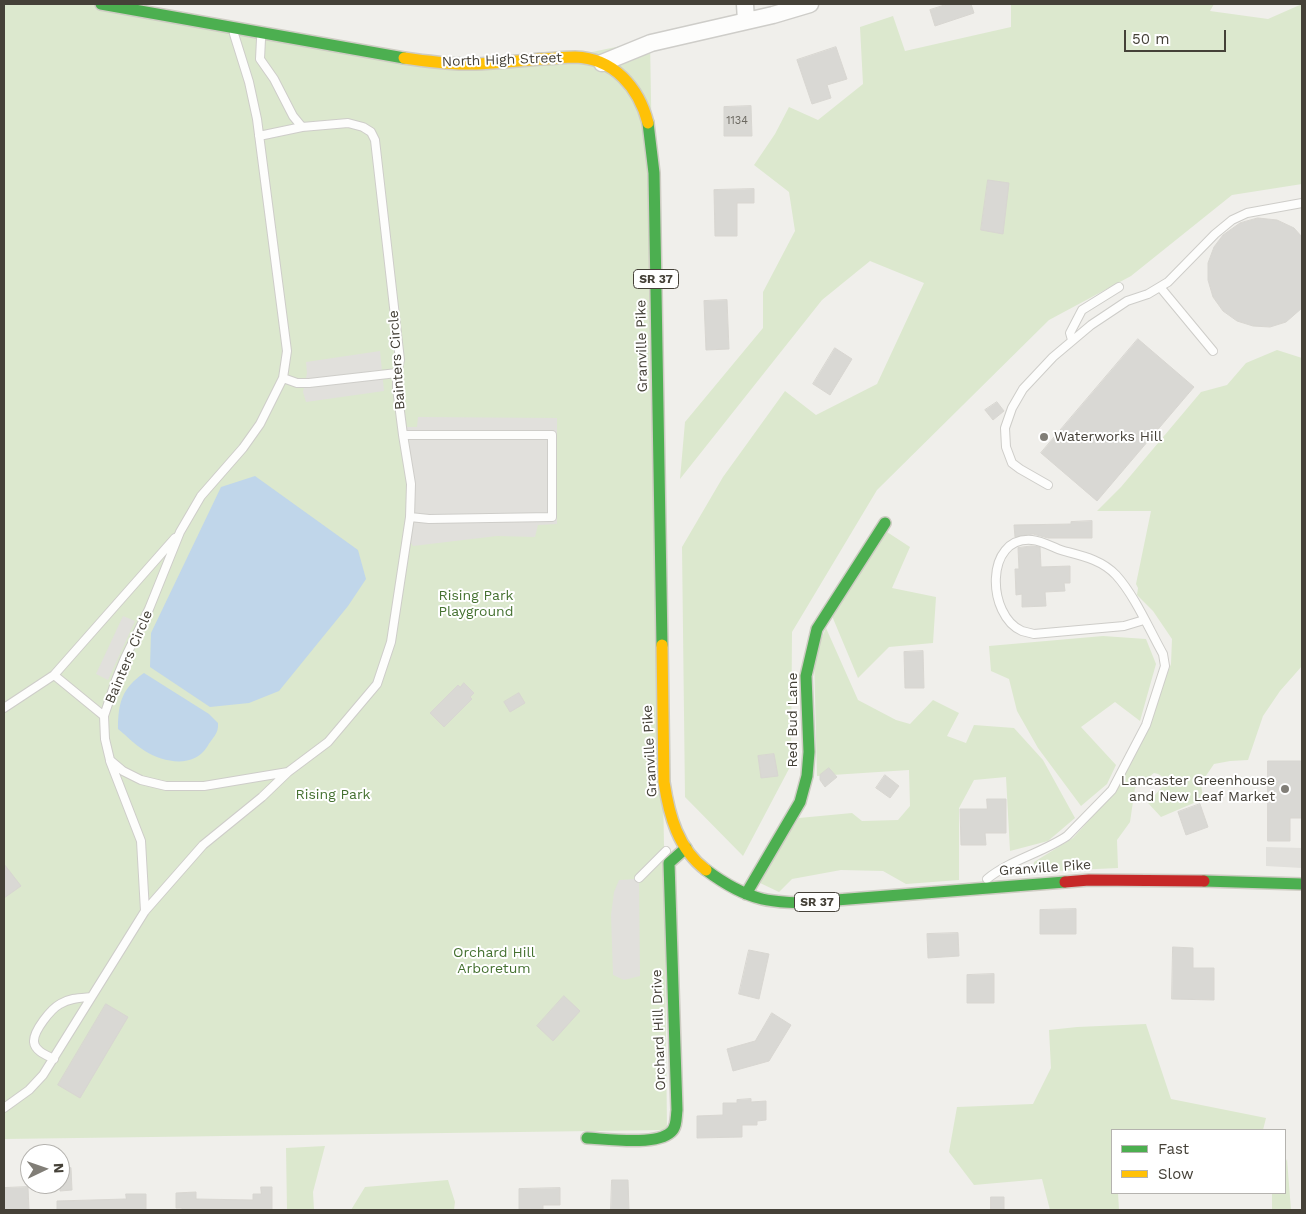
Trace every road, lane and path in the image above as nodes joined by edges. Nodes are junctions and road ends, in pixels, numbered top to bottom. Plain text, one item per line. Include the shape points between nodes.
1 (101, 4) edge
2 (745, 4) edge
3 (810, 4) edge
4 (162, 9) edge
5 (746, 21) junction
6 (232, 28) junction
7 (262, 34) junction
8 (602, 63) junction
9 (302, 127) junction
10 (259, 136) junction
11 (1302, 203) edge
12 (1119, 287) dead end
13 (1160, 287) junction
14 (1072, 340) junction
15 (1213, 351) dead end
16 (397, 373) junction
17 (283, 378) junction
18 (402, 436) junction
19 (1048, 484) dead end
20 (410, 516) junction
21 (885, 523) dead end
22 (180, 532) junction
23 (1144, 620) junction
24 (54, 674) junction
25 (4, 708) edge
26 (104, 716) junction
27 (110, 760) junction
28 (288, 772) junction
29 (678, 845) junction
30 (639, 878) dead end
31 (1302, 884) edge
32 (980, 888) junction
33 (746, 894) junction
34 (145, 911) junction
35 (91, 997) junction
36 (54, 1059) junction
37 (4, 1108) edge
38 (587, 1138) dead end

1 - 4 main road, North High Street / SR 37
2 - 5 street
3 - 5 street
4 - 6 main road, North High Street / SR 37
5 - 8 street via 652,43
6 - 7 main road, North High Street / SR 37
6 - 10 lane, Bainters Circle via 249,82
7 - 8 main road, North High Street / SR 37 via 432,62 473,64 576,58
7 - 9 lane via 260,59
8 - 29 main road, Granville Pike / SR 37 via 620,73 635,90 644,108 651,138 655,209 664,782
9 - 10 lane, Bainters Circle
9 - 16 lane, Bainters Circle via 348,123 371,132 375,140 400,360
10 - 17 lane, Bainters Circle via 287,348
11 - 13 lane via 1247,213 1232,220
12 - 14 lane via 1082,310 1070,333
13 - 14 lane via 1128,301
13 - 15 lane
14 - 19 lane via 1023,388 1005,428 1006,447 1012,463
16 - 17 lane via 309,383
16 - 18 lane, Bainters Circle
17 - 22 lane, Bainters Circle via 260,424 201,496
18 - 20 lane, Bainters Circle via 411,484
18 - 20 lane via 552,435 552,517
20 - 28 lane, Bainters Circle via 391,642 377,684 328,742
21 - 33 main road, Red Bud Lane via 817,629 806,676 809,752 802,795
22 - 24 lane
22 - 26 lane, Bainters Circle via 125,658
23 - 23 lane via 1124,626 1034,634 1022,631 1000,608 996,568 1002,553 1015,542 1031,540 1096,560 1125,586
23 - 32 lane via 1163,654 1165,666 1146,725 1112,790 1067,836 994,874
24 - 25 lane
24 - 26 lane
26 - 27 lane, Bainters Circle
27 - 28 lane, Bainters Circle via 141,780 166,786 204,786
27 - 34 lane via 141,841
28 - 34 lane via 262,798 203,845
29 - 30 lane
29 - 33 main road, Granville Pike / SR 37 via 713,877
29 - 38 main road, Orchard Hill Drive via 669,863 677,1109 674,1129 663,1138 644,1140
31 - 32 main road, Granville Pike / SR 37 via 1156,879
32 - 33 main road, Granville Pike / SR 37 via 798,903 766,900
34 - 35 lane
35 - 36 lane
35 - 36 lane via 61,1003 42,1023 34,1042 38,1050
36 - 37 lane via 30,1090

